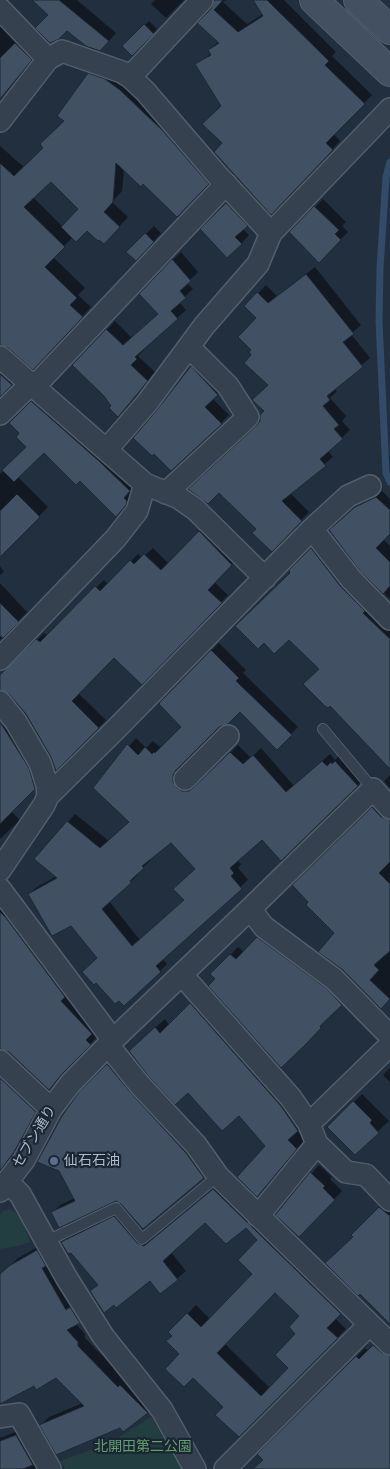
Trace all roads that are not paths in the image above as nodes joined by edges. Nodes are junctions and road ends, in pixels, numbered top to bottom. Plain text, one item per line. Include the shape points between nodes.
1 (202, 0) edge
2 (314, 0) edge
3 (358, 0) edge
4 (0, 9) edge
5 (390, 30) edge
6 (48, 59) junction
7 (390, 72) edge
8 (130, 77) junction
9 (390, 109) edge
10 (0, 121) edge
11 (226, 184) junction
12 (271, 233) junction
13 (189, 347) junction
14 (0, 357) edge
15 (32, 385) junction
16 (0, 414) edge
17 (107, 449) junction
18 (145, 484) junction
19 (370, 486) dead end
20 (166, 493) junction
21 (312, 529) junction
22 (265, 578) junction
23 (390, 618) edge
24 (0, 659) edge
25 (0, 702) edge
26 (323, 729) dead end
27 (228, 736) dead end
28 (185, 779) dead end
29 (372, 789) junction
30 (48, 796) junction
31 (390, 808) edge
32 (0, 870) edge
33 (0, 889) edge
34 (250, 909) junction
35 (182, 975) junction
36 (390, 1036) edge
37 (110, 1042) junction
38 (390, 1045) edge
39 (0, 1061) edge
40 (51, 1109) junction
41 (309, 1124) junction
42 (317, 1144) junction
43 (218, 1176) junction
44 (3, 1186) edge
45 (390, 1200) edge
46 (258, 1216) junction
47 (45, 1242) junction
48 (369, 1325) junction
49 (390, 1344) edge
50 (0, 1417) edge
51 (50, 1469) edge
52 (195, 1469) edge
53 (225, 1469) edge

1 - 8 street
2 - 7 street
3 - 5 street
4 - 6 street
6 - 8 street via 62,51
6 - 10 street
8 - 11 street
9 - 12 street
11 - 12 street
11 - 15 street
12 - 13 street via 258,264
13 - 17 street via 148,403
13 - 20 street via 228,386 248,417
14 - 15 street
15 - 16 street
15 - 17 street
17 - 18 street
18 - 20 street
18 - 24 street via 137,511 116,538
19 - 21 street via 348,496
20 - 22 street via 194,508
21 - 22 street
21 - 23 street via 351,579
22 - 30 street
25 - 30 street via 16,722 40,764
26 - 29 lane
27 - 28 street
29 - 31 street
29 - 34 street, セブン通り
30 - 32 street
33 - 37 street
34 - 35 street, セブン通り
34 - 36 street via 264,927 334,979
35 - 37 street, セブン通り
35 - 41 street via 291,1098
37 - 40 street, セブン通り
37 - 43 street via 140,1085 196,1145
38 - 41 street
39 - 40 street
40 - 44 street, セブン通り via 24,1160
41 - 42 street
42 - 45 street via 346,1172 366,1174
42 - 46 street
43 - 46 street
43 - 47 lane via 142,1238 116,1208
44 - 47 street via 20,1194
46 - 48 street
47 - 52 street via 103,1336 162,1410
48 - 49 street
48 - 53 street
50 - 51 street via 20,1414

